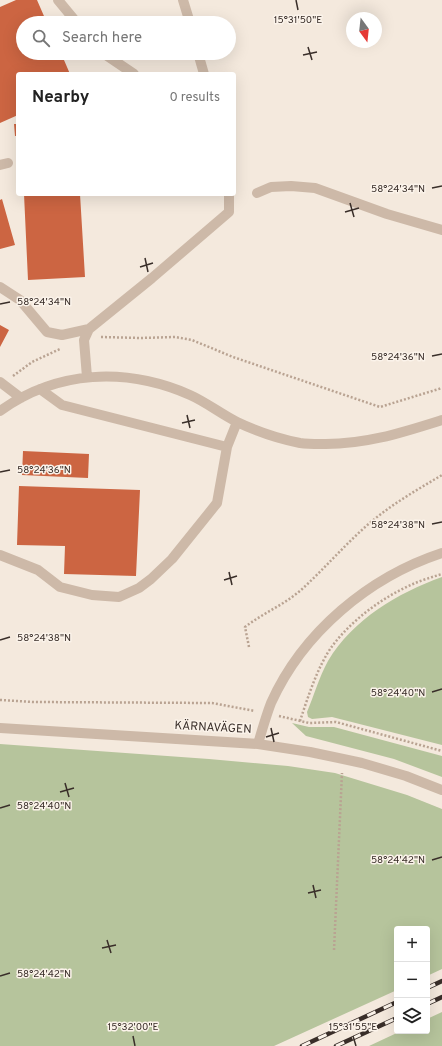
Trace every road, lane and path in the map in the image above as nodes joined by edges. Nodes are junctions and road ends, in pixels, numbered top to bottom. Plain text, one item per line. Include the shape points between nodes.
1 (58, 0) edge
2 (183, 0) edge
3 (71, 16) edge
4 (188, 16) edge
5 (113, 60) edge
6 (200, 60) edge
7 (131, 72) edge
8 (203, 72) edge
9 (257, 193) dead end
10 (229, 196) edge
11 (442, 230) edge
12 (0, 288) edge
13 (88, 328) junction
14 (84, 340) junction
15 (61, 348) dead end
16 (87, 377) junction
17 (2, 383) edge
18 (442, 388) edge
19 (40, 389) junction
20 (20, 398) junction
21 (0, 411) edge
22 (442, 420) edge
23 (237, 422) junction
24 (227, 447) junction
25 (442, 475) edge
26 (442, 553) edge
27 (0, 555) edge
28 (442, 574) edge
29 (249, 647) dead end
30 (0, 700) edge
31 (267, 713) junction
32 (300, 721) junction
33 (0, 728) edge
34 (258, 744) junction
35 (442, 751) edge
36 (343, 759) junction
37 (442, 790) edge
38 (334, 950) dead end

1 - 3 street
2 - 4 street
5 - 7 street
6 - 8 street
9 - 11 street via 271,187 315,188 387,214
10 - 13 street via 230,212
12 - 13 street via 20,300 47,332 62,335
13 - 14 street
14 - 16 street
14 - 18 path via 102,336 175,337 192,340 233,357 380,407
15 - 17 path via 32,362
16 - 19 street
16 - 23 street via 126,377 161,384 191,395
17 - 20 street
19 - 20 street
19 - 24 street via 62,405
20 - 21 street
22 - 23 street via 393,436 363,442 330,444 301,443 271,436
23 - 24 street
24 - 27 street via 217,503 172,559 139,588 119,598 92,595 60,586 38,570
25 - 29 path via 400,500 364,527 300,590 245,627
26 - 31 street via 400,570 354,599 318,633 288,671
28 - 32 path via 413,584 376,604 351,625 333,645 310,692
30 - 31 path via 212,703
31 - 32 path
31 - 34 street
32 - 35 path via 336,722
33 - 34 street, KÄRNAVÄGEN
34 - 36 street, KÄRNAVÄGEN
36 - 37 street, KÄRNAVÄGEN via 406,776
36 - 38 path

